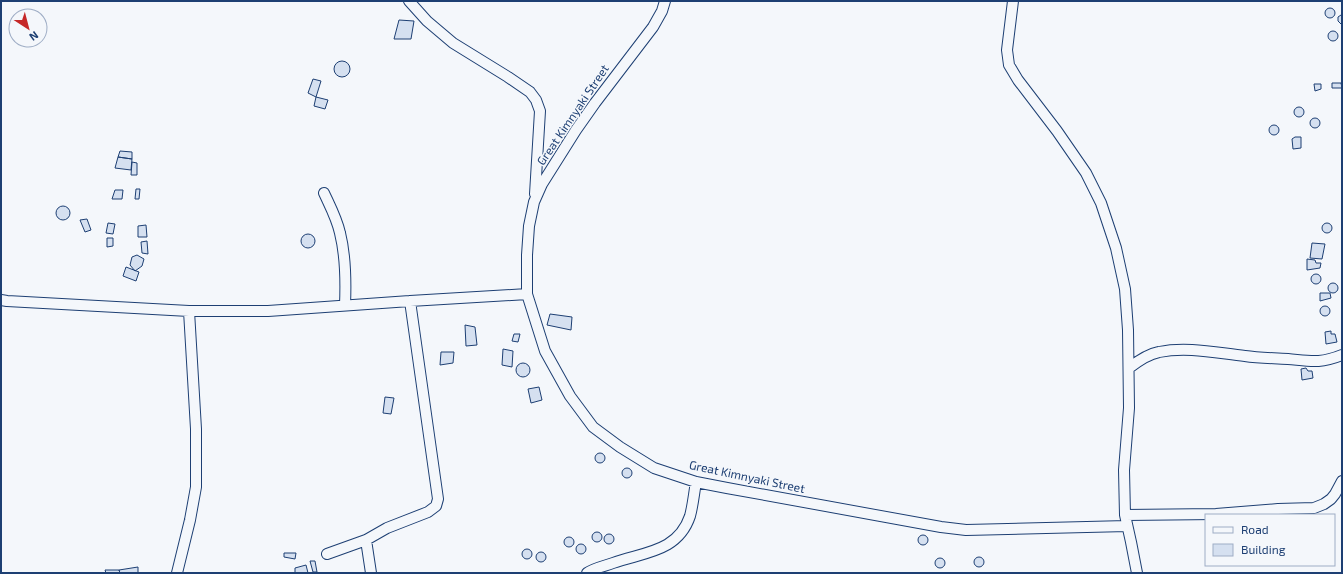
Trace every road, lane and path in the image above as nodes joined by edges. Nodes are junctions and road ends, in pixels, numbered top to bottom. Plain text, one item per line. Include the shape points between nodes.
1 (409, 1) edge
2 (665, 1) edge
3 (1014, 1) edge
4 (324, 193) dead end
5 (534, 202) junction
6 (527, 294) junction
7 (1, 300) edge
8 (410, 301) junction
9 (345, 305) junction
10 (189, 311) junction
11 (1342, 355) edge
12 (1129, 368) junction
13 (696, 482) junction
14 (1342, 482) edge
15 (1205, 514) edge
16 (1216, 514) edge
17 (1125, 515) junction
18 (1127, 526) junction
19 (366, 540) junction
20 (327, 554) dead end
21 (177, 573) edge
22 (371, 573) edge
23 (587, 573) edge
24 (1137, 573) edge

1 - 5 street via 427,21 453,42 530,92 536,100 540,111
2 - 5 street, Great Kimnyaki Street via 653,26 576,130 542,184
3 - 12 street via 1007,50 1009,65 1086,173 1101,202 1116,248 1124,289
4 - 9 street via 343,245
5 - 6 street, Great Kimnyaki Street via 529,226
6 - 8 street
6 - 13 street, Great Kimnyaki Street via 545,351 570,396 593,427 654,468
7 - 10 street
8 - 9 street
8 - 19 street via 438,499 436,506 428,512 386,528
9 - 10 street via 268,311
10 - 21 street via 196,429 196,487
11 - 12 street via 1316,362 1176,350 1158,352 1142,358
12 - 17 street via 1124,470
13 - 18 street, Great Kimnyaki Street via 966,530
13 - 23 street via 690,514 685,527 675,540 656,550
14 - 16 street via 1331,499 1314,508
15 - 17 street
17 - 18 street
18 - 24 street
19 - 20 street
19 - 22 street

